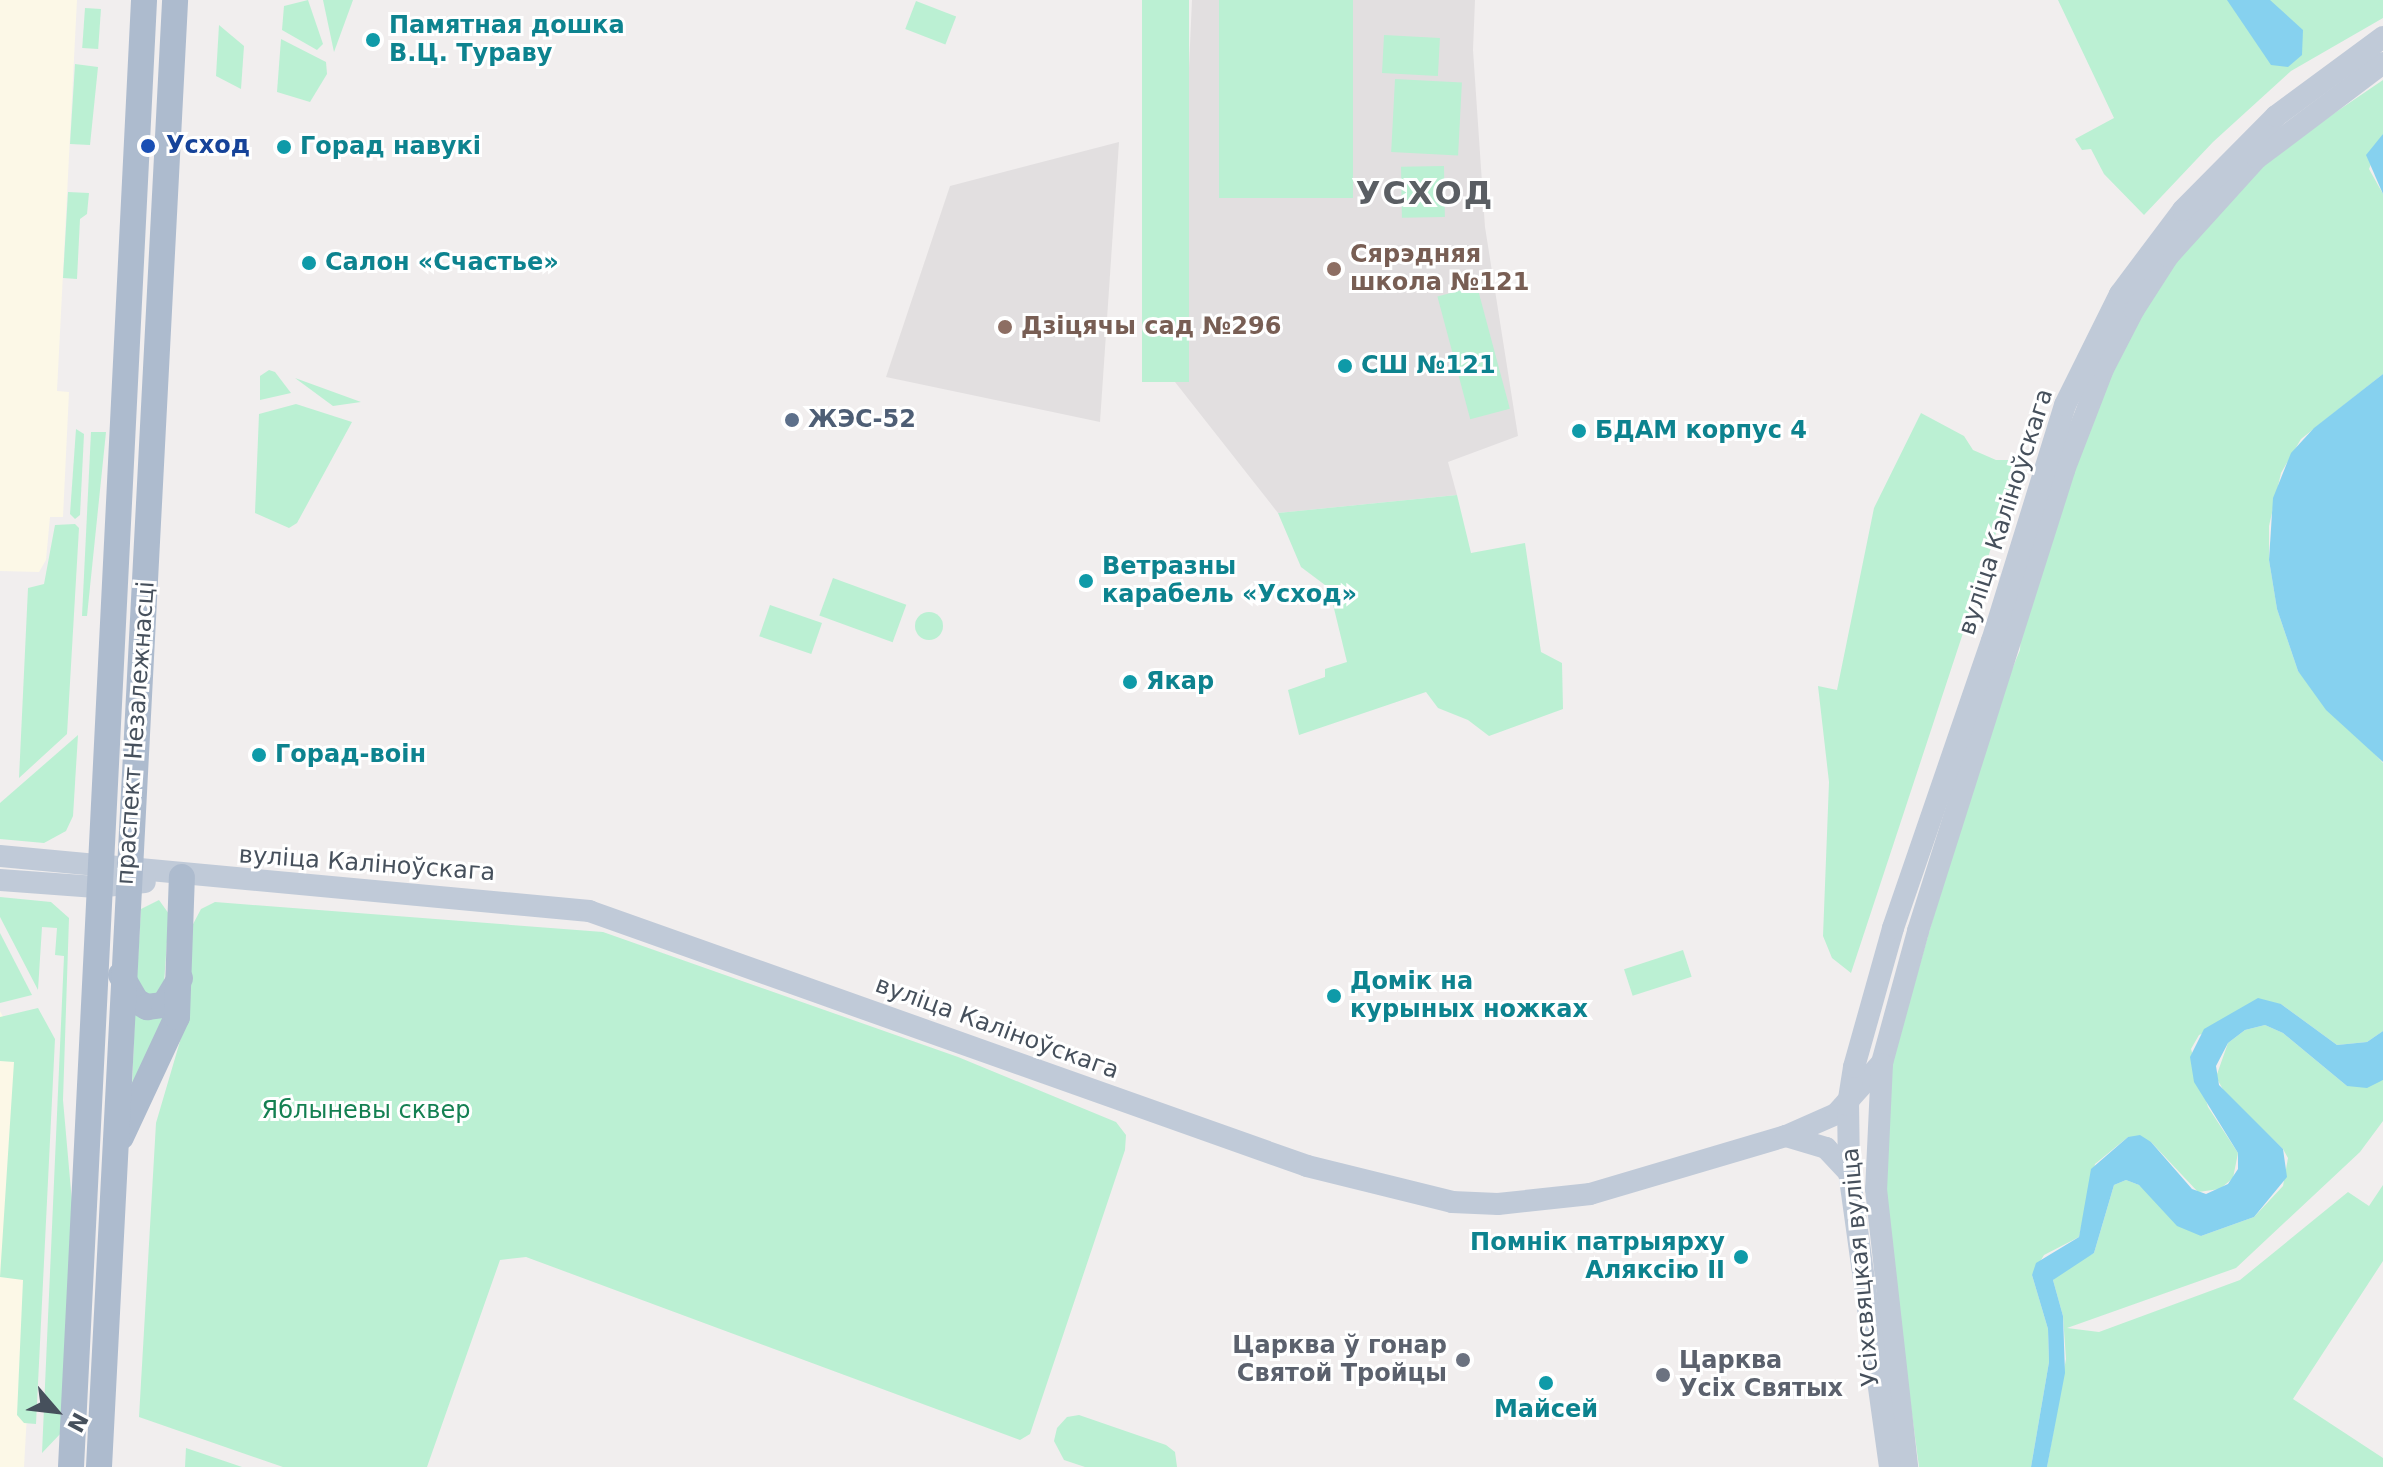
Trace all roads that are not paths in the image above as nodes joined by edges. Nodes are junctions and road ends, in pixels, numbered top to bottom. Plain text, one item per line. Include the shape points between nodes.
1 (144, 0) edge
2 (175, 0) edge
3 (2383, 37) edge
4 (2383, 63) edge
5 (0, 856) edge
6 (97, 876) junction
7 (126, 876) junction
8 (182, 877) junction
9 (0, 880) edge
10 (121, 975) junction
11 (180, 978) junction
12 (1882, 1063) junction
13 (1848, 1105) junction
14 (1811, 1126) junction
15 (1786, 1136) junction
16 (1849, 1140) junction
17 (115, 1154) junction
18 (1876, 1166) junction
19 (1849, 1173) junction
20 (71, 1467) edge
21 (99, 1467) edge
22 (1890, 1467) edge
23 (1907, 1467) edge

1 - 6 main road, праспект Незалежнасці
2 - 7 main road, праспект Незалежнасці via 144,631
3 - 13 main road, вуліца Каліноўскага via 2276,116 2218,171 2154,246 2088,352 2065,405 1992,641 1893,928
4 - 12 main road, вуліца Каліноўскага via 2257,158 2203,214 2168,256 2103,369 2064,470 1976,743
5 - 6 main road
6 - 7 main road, вуліца Каліноўскага
6 - 9 main road
6 - 20 main road, праспект Незалежнасці
7 - 8 main road, вуліца Каліноўскага
7 - 10 main road, праспект Незалежнасці
8 - 11 main road
8 - 15 main road, вуліца Каліноўскага via 511,900 616,918 1294,1161 1452,1202 1498,1204 1590,1194
10 - 11 main road via 136,1001 147,1007 164,1005
10 - 17 main road, праспект Незалежнасці
11 - 17 main road via 172,1032 132,1108
12 - 13 main road, вуліца Каліноўскага
12 - 18 main road, Усіхсвяцкая вуліца
13 - 14 main road, вуліца Каліноўскага
13 - 16 main road, Усіхсвяцкая вуліца
14 - 15 main road, вуліца Каліноўскага
14 - 16 main road
15 - 19 main road via 1826,1148
16 - 18 main road via 1867,1151
16 - 19 main road, Усіхсвяцкая вуліца
17 - 21 main road, праспект Незалежнасці
18 - 23 main road, Усіхсвяцкая вуліца
19 - 22 main road, Усіхсвяцкая вуліца

